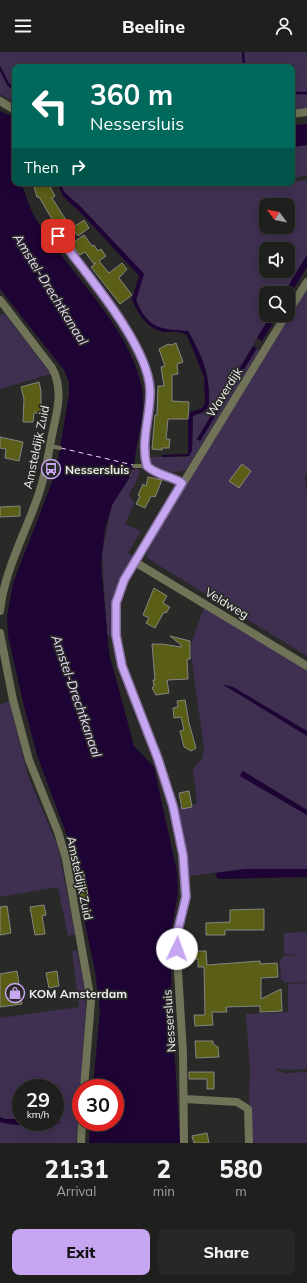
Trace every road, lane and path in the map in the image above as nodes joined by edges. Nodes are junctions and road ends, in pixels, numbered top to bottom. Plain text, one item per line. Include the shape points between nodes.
1 (0, 101) edge
2 (12, 108) edge
3 (307, 112) edge
4 (295, 114) edge
5 (58, 236) dead end
6 (307, 282) edge
7 (0, 300) edge
8 (295, 301) edge
9 (282, 322) edge
10 (50, 446) junction
11 (60, 448) dead end
12 (134, 466) dead end
13 (147, 466) junction
14 (182, 483) junction
15 (135, 562) junction
16 (0, 606) edge
17 (0, 611) edge
18 (0, 633) edge
19 (307, 666) edge
20 (85, 1079) edge
21 (185, 1099) junction
22 (82, 1131) edge
23 (82, 1143) edge
24 (184, 1143) edge
25 (249, 1143) edge

1 - 2 street
3 - 4 street
5 - 13 street via 135,343 147,373 150,389 145,452
6 - 8 street
7 - 10 street, Amsteldijk Zuid via 57,376 59,401
9 - 14 street, Waverdijk
10 - 11 lane
10 - 16 street, Amsteldijk Zuid via 35,506 6,578
12 - 13 lane
13 - 14 street
14 - 15 street, Nessersluis
15 - 19 street, Veldweg
15 - 21 street, Nessersluis via 124,580 116,603 116,635 122,666 173,806 183,855 186,897 176,938
16 - 17 street, Amsteldijk Zuid
18 - 20 street, Amsteldijk Zuid via 13,700 29,760 66,859 91,1001
21 - 24 street, Nessersluis
21 - 25 street via 237,1102 248,1109
22 - 23 street

